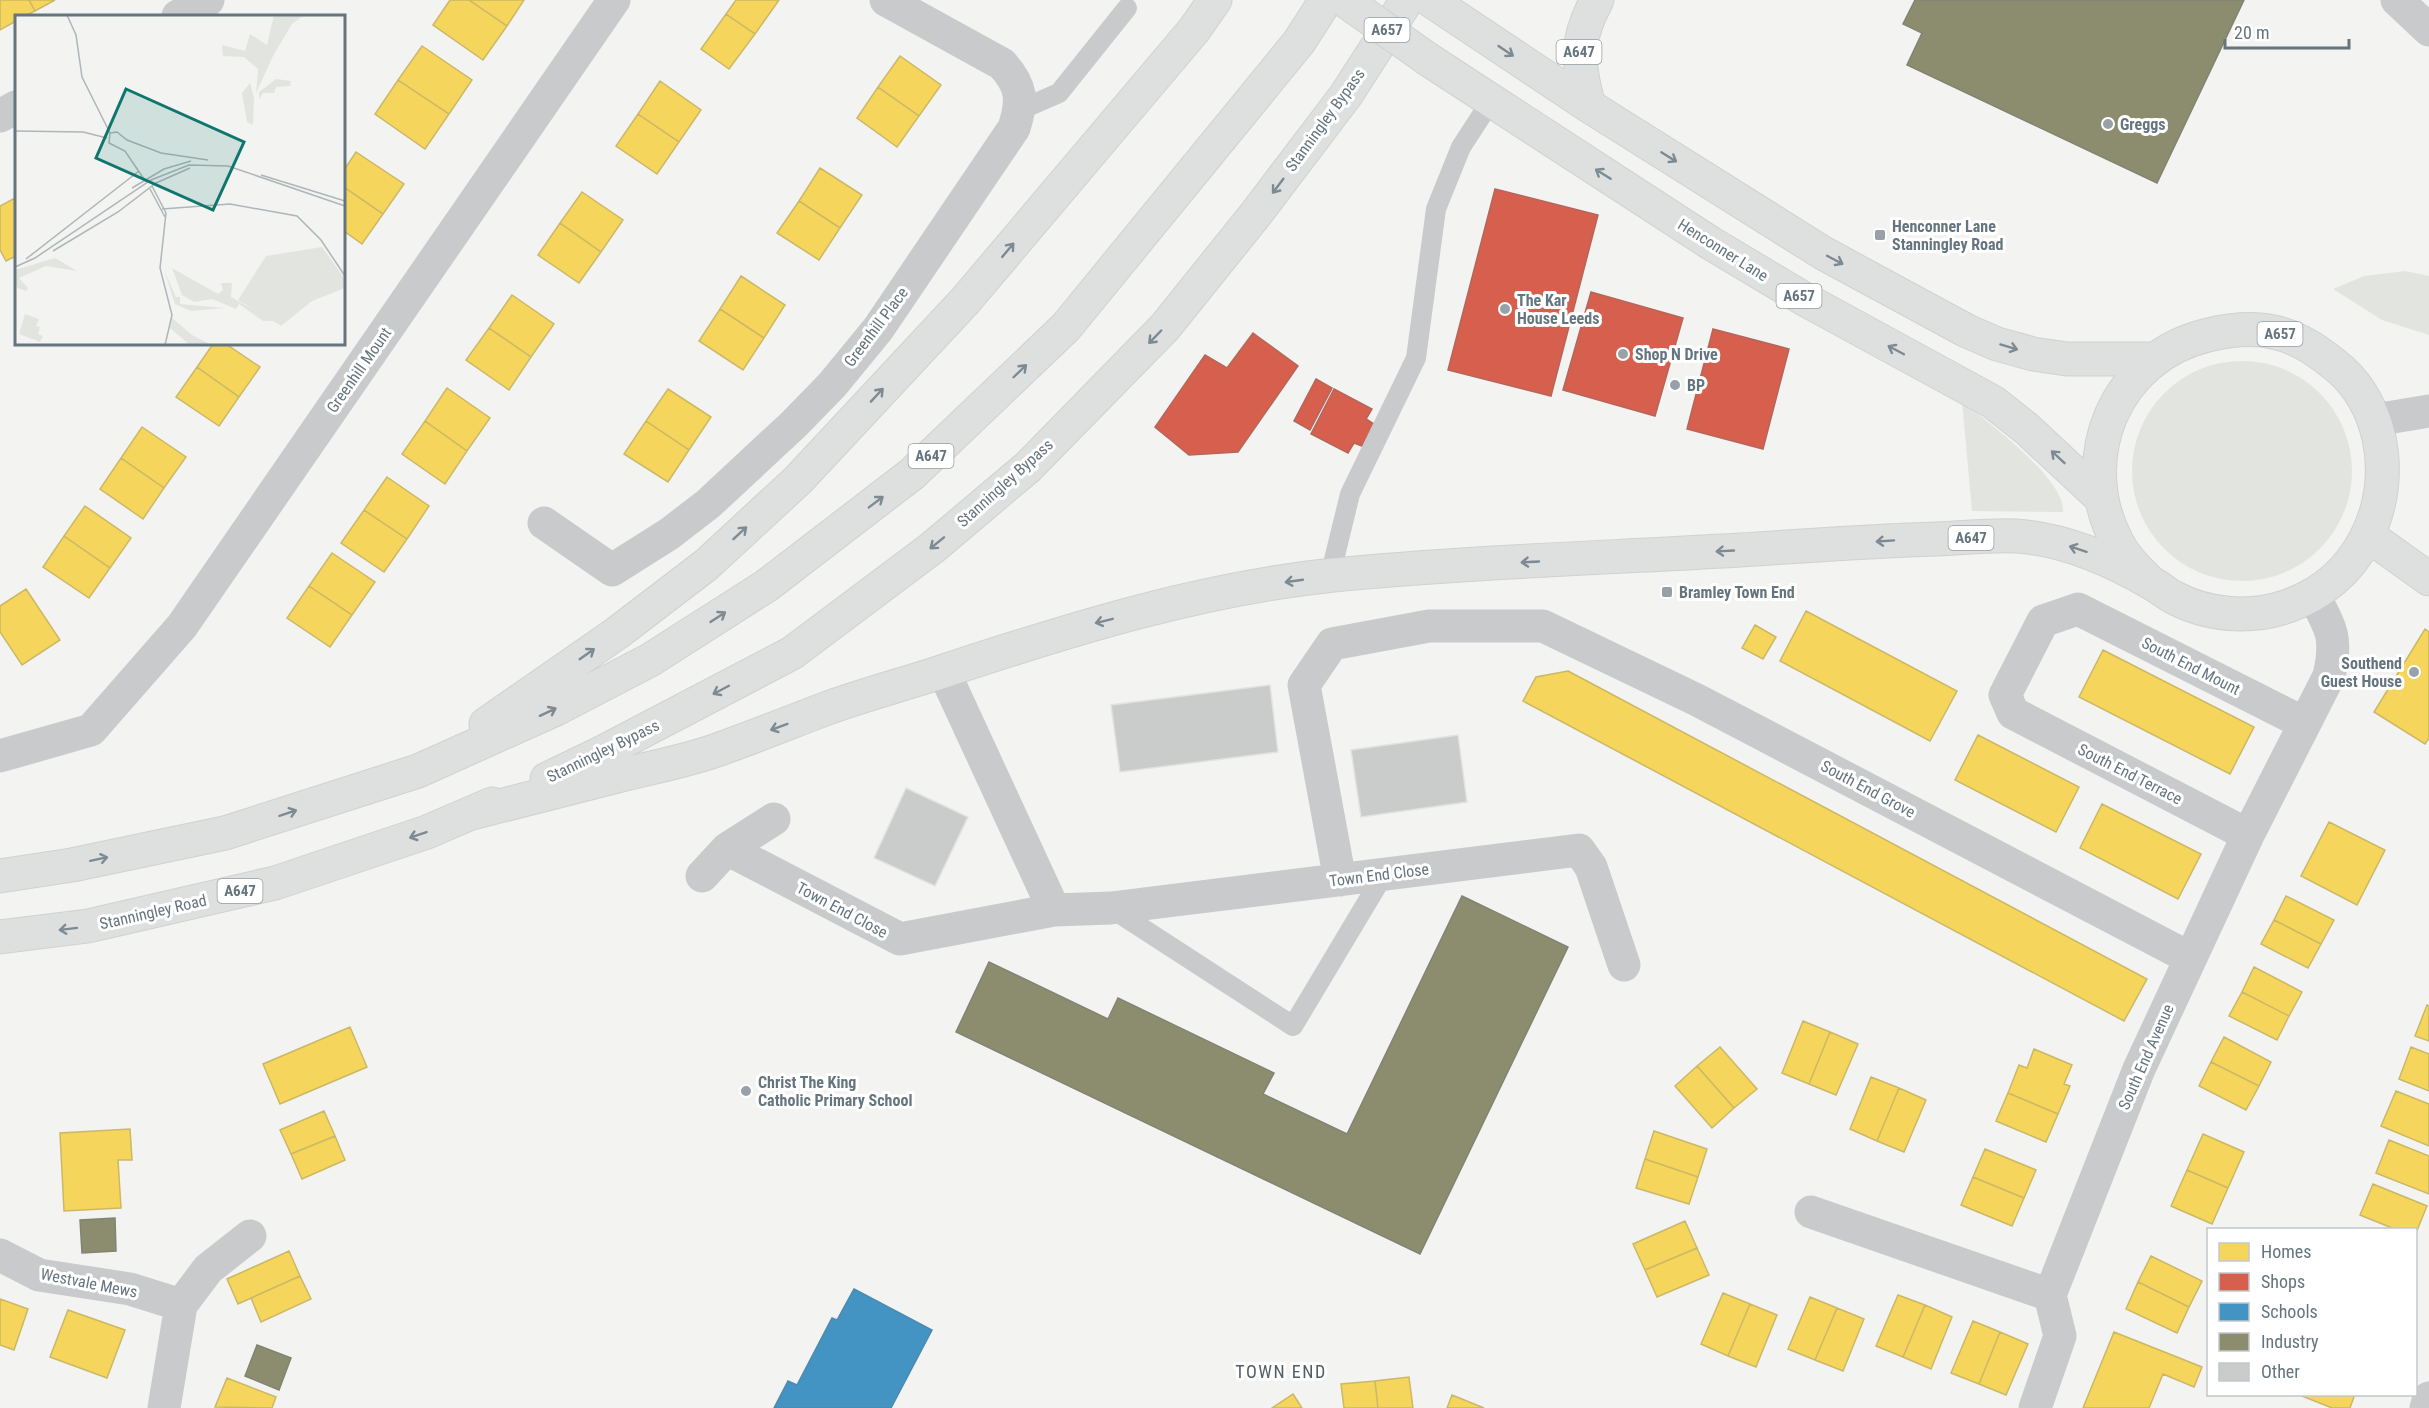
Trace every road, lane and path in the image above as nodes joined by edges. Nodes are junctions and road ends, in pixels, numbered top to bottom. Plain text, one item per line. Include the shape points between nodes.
1 (208, 0) edge
2 (614, 0) edge
3 (886, 0) edge
4 (1215, 0) edge
5 (1326, 0) edge
6 (1344, 0) edge
7 (1407, 0) edge
8 (1430, 0) edge
9 (1597, 0) edge
10 (2397, 0) edge
11 (1127, 8) dead end
12 (180, 15) edge
13 (2429, 30) edge
14 (1491, 101) junction
15 (1589, 106) junction
16 (15, 108) edge
17 (1020, 110) junction
18 (0, 116) edge
19 (2154, 359) junction
20 (2429, 411) edge
21 (2375, 420) junction
22 (2100, 497) junction
23 (544, 523) dead end
24 (2369, 536) junction
25 (1330, 576) junction
26 (2429, 579) edge
27 (2151, 582) junction
28 (2313, 595) junction
29 (944, 672) junction
30 (2013, 713) joint
31 (2304, 723) junction
32 (0, 756) edge
33 (418, 771) junction
34 (472, 813) junction
35 (774, 819) dead end
36 (2248, 835) junction
37 (727, 849) junction
38 (1384, 874) junction
39 (0, 876) edge
40 (702, 876) dead end
41 (1340, 880) junction
42 (1111, 908) junction
43 (1054, 910) junction
44 (0, 937) edge
45 (2190, 958) junction
46 (1624, 965) dead end
47 (1811, 1212) dead end
48 (250, 1236) dead end
49 (0, 1255) edge
50 (2050, 1295) junction
51 (181, 1305) junction
52 (2429, 1398) edge
53 (164, 1408) edge
54 (2035, 1408) edge
55 (2426, 1408) edge

1 - 12 street
2 - 32 street, Greenhill Mount via 182,626 91,730
3 - 17 street via 1002,64 1014,77 1020,92
33 -> 4 main road, A647 via 644,613 706,565 798,480 965,300 1194,30
33 -> 5 main road, A647 via 556,709 650,660 766,586 912,474 1066,327 1299,42
6 - 14 main road, Henconner Lane / A657, bridge
7 -> 34 main road, Stanningley Bypass / A647 via 1346,95 1256,215 1165,327 1029,467 932,548 792,653 603,752
8 -> 15 main road
9 - 15 main road, A647 via 1585,21 1579,51
10 - 13 street
11 - 17 lane via 1059,93
22 -> 14 main road, Henconner Lane / A657 via 1993,402 1787,289
14 - 25 lane via 1461,147 1437,209 1416,358 1350,494
15 -> 19 main road via 1823,254 1967,331 1998,344 2067,360
16 - 18 street
17 - 23 street, Greenhill Place via 1014,128 878,328 832,385 708,504 612,570
19 - 21 main road, A657 via 2188,339 2231,329 2273,332 2308,345 2346,374
19 - 22 main road, A657 via 2124,390 2108,421 2100,452
20 - 21 street
21 - 24 main road, A657 via 2384,460 2382,497
22 - 27 main road, A657 via 2116,541
24 - 26 main road
24 - 28 main road, A657 via 2343,572
27 -> 25 main road, A647 via 2095,555 2056,542 2018,536
25 -> 29 main road, A647 via 1214,593 1057,633
27 - 28 main road, A657 via 2174,598 2228,614 2286,607
28 - 31 street, South End Avenue via 2330,626 2334,655 2329,676
29 -> 34 main road, A647 via 834,706 707,753
29 - 43 street
30 - 31 street, South End Mount via 2006,695 2043,621 2078,609
30 - 36 street, South End Terrace
31 - 36 street, South End Avenue
39 -> 33 main road, A647 via 225,833
34 -> 44 main road, Stanningley Road / A647 via 275,883 88,926
35 - 37 street
36 - 45 street, South End Avenue
37 - 40 street
37 - 43 street, Town End Close via 900,939
38 - 41 street, Town End Close
38 - 42 lane via 1293,1026
38 - 46 street, Town End Close via 1579,849 1591,867
41 - 42 street, Town End Close
41 - 45 street, South End Grove via 1304,685 1332,644 1429,626 1543,626 1697,700
42 - 43 street, Town End Close
45 - 50 street, South End Avenue via 2139,1069
47 - 50 street
48 - 51 street via 208,1269
49 - 51 street, Westvale Mews via 39,1275 130,1290
50 - 54 street via 2060,1336
51 - 53 street
52 - 55 street

